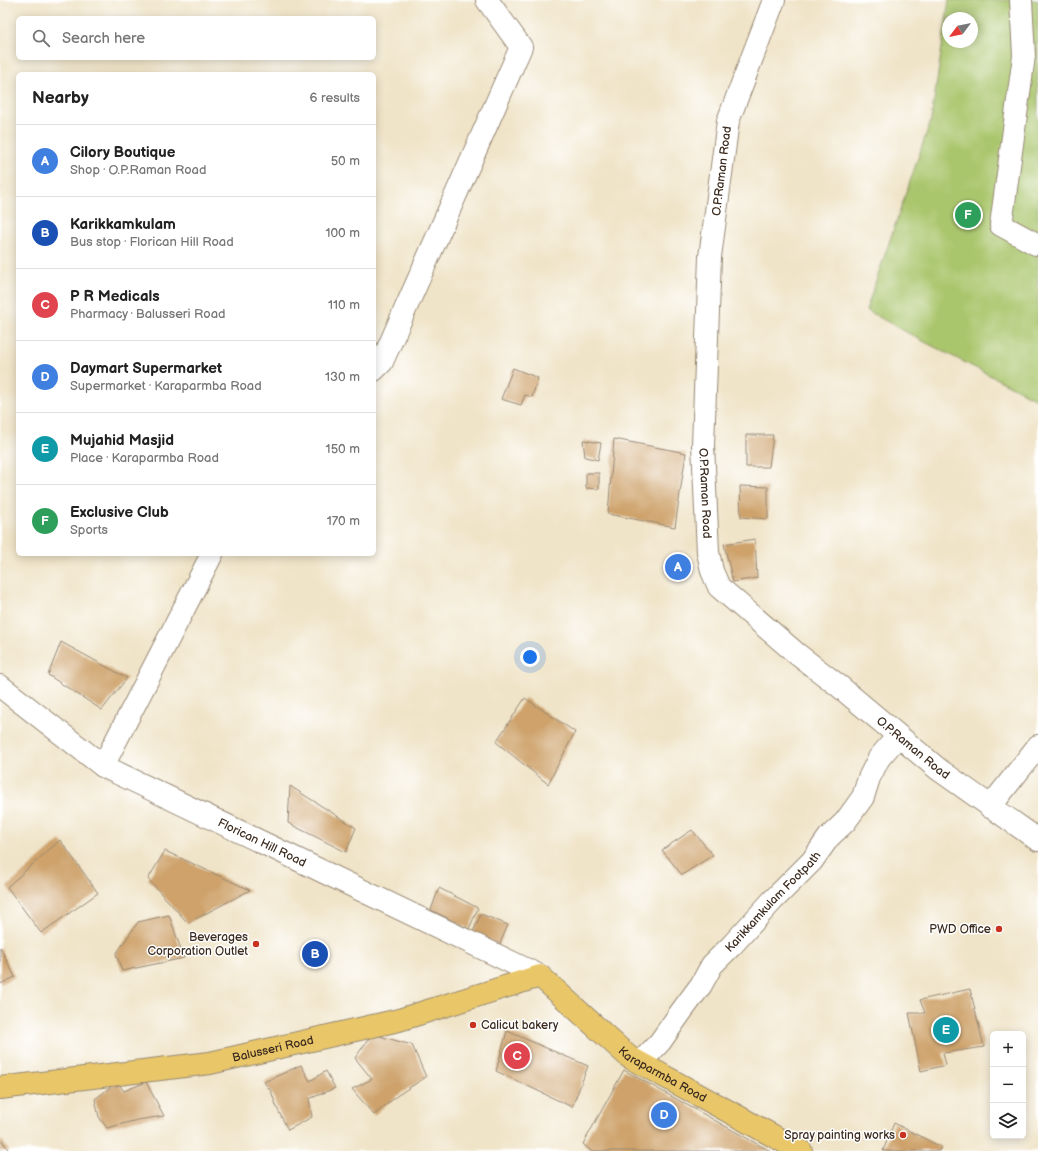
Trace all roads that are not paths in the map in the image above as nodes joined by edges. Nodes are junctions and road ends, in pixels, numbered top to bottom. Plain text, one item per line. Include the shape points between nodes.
1 (487, 0) edge
2 (774, 0) edge
3 (1021, 0) edge
4 (1036, 244) dead end
5 (376, 368) edge
6 (211, 556) edge
7 (0, 686) edge
8 (898, 736) junction
9 (1038, 746) edge
10 (103, 766) junction
11 (990, 806) junction
12 (1038, 840) edge
13 (540, 976) junction
14 (640, 1063) junction
15 (0, 1088) edge
16 (801, 1151) edge

1 - 5 street via 521,47 382,362
2 - 8 street, O.P.Raman Road via 728,121 710,257 703,445 708,552 719,587
3 - 4 street via 1024,56 1001,225
6 - 10 street
7 - 10 street, Florican Hill Road
8 - 11 street, O.P.Raman Road via 938,770
8 - 14 street, Karikkamkulam Footpath via 879,758 868,778 863,797 845,822 829,837 812,861 712,966 660,1042
9 - 11 street
10 - 13 street, Florican Hill Road
11 - 12 street, O.P.Raman Road
13 - 14 main road, Karaparmba Road via 629,1057
13 - 15 main road, Balusseri Road via 399,1020 210,1063
14 - 16 main road, Karaparmba Road

